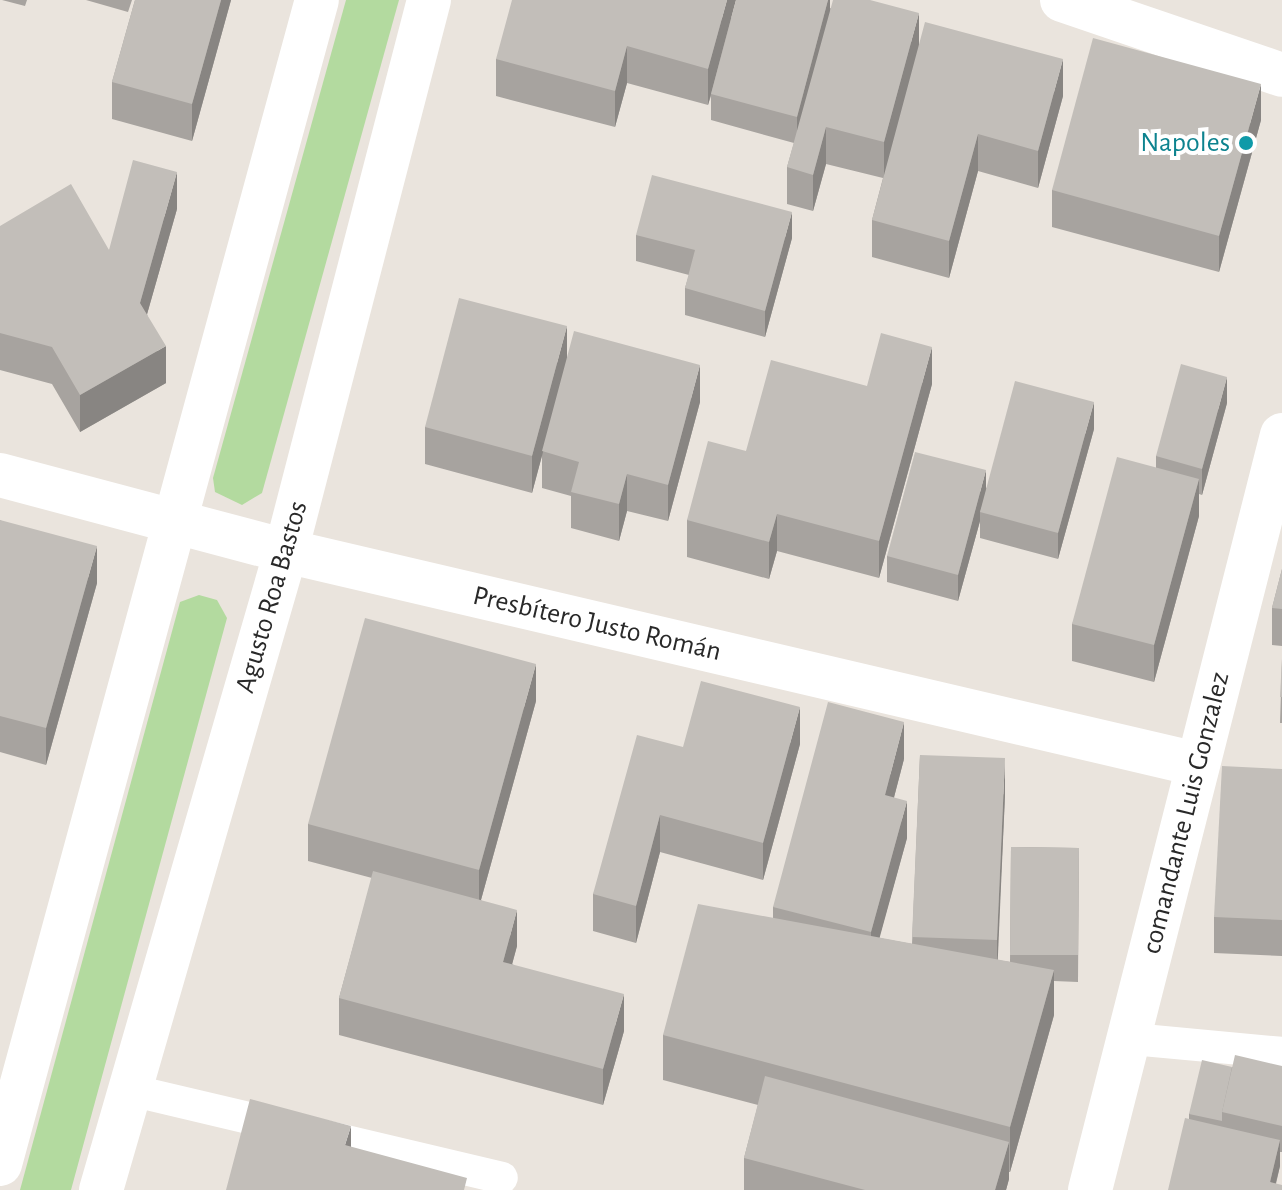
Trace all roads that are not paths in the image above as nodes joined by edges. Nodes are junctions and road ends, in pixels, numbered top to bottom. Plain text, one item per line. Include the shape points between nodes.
1 (317, 0) edge
2 (429, 0) edge
3 (1062, 0) edge
4 (1282, 75) edge
5 (1282, 435) edge
6 (0, 475) edge
7 (180, 522) junction
8 (286, 551) junction
9 (1196, 764) junction
10 (1132, 1039) junction
11 (1282, 1053) edge
12 (130, 1090) junction
13 (0, 1164) edge
14 (502, 1178) dead end
15 (101, 1190) edge
16 (1090, 1190) edge

1 - 7 street
2 - 8 street, Agusto Roa Bastos
3 - 4 street
5 - 9 street, comandante Luis Gonzalez
6 - 7 street, Presbítero Justo Román
7 - 8 street, Presbítero Justo Román
7 - 13 street
8 - 9 street, Presbítero Justo Román
8 - 12 street, Agusto Roa Bastos
9 - 10 street, comandante Luis Gonzalez
10 - 11 lane
10 - 16 street, comandante Luis Gonzalez
12 - 14 lane
12 - 15 street, Agusto Roa Bastos

